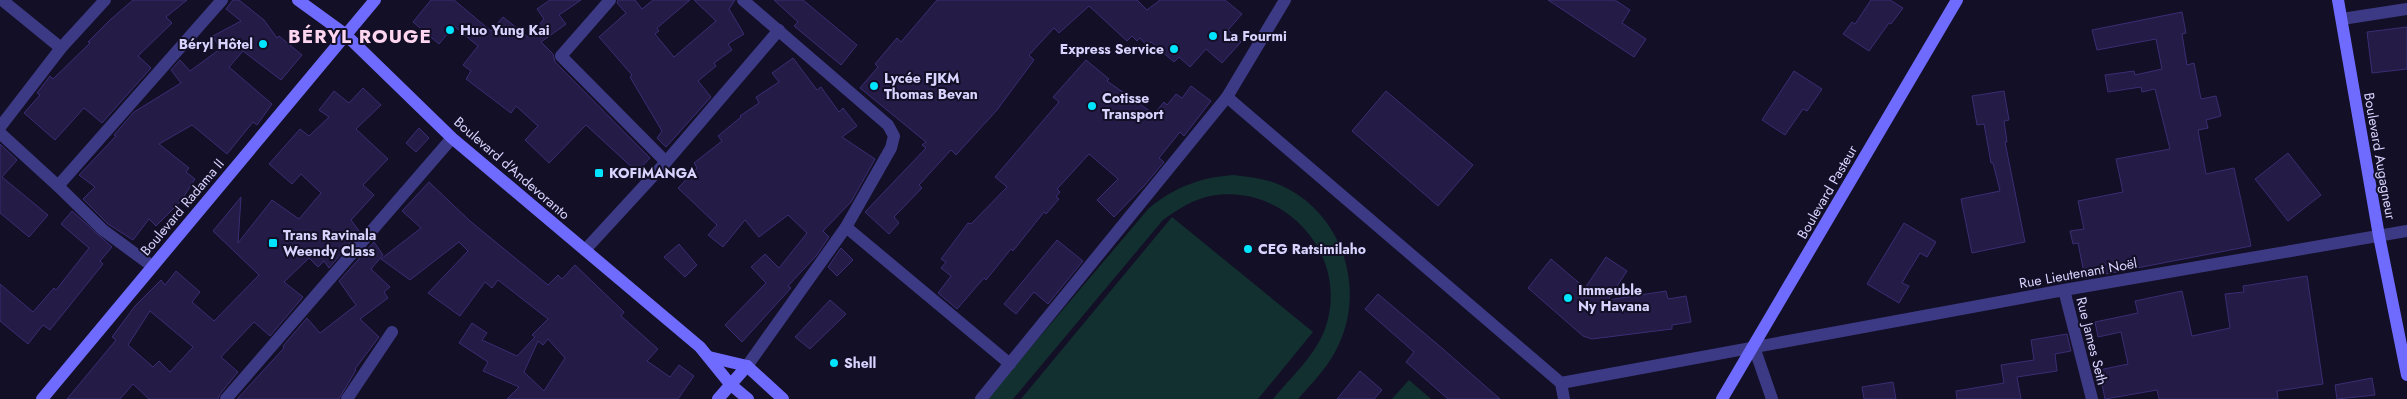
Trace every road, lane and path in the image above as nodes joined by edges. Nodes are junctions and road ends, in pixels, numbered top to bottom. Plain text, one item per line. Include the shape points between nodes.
1 (2, 0) edge
2 (105, 0) edge
3 (222, 0) edge
4 (298, 0) edge
5 (375, 0) edge
6 (610, 0) edge
7 (743, 0) edge
8 (1285, 0) edge
9 (1957, 0) edge
10 (2338, 0) edge
11 (2407, 9) edge
12 (2342, 19) junction
13 (779, 30) junction
14 (345, 34) junction
15 (61, 48) junction
16 (1227, 97) junction
17 (0, 126) edge
18 (0, 133) edge
19 (452, 138) junction
20 (666, 162) junction
21 (58, 186) junction
22 (846, 227) junction
23 (2407, 232) edge
24 (2379, 236) junction
25 (585, 250) junction
26 (152, 266) junction
27 (2064, 290) junction
28 (392, 332) dead end
29 (1754, 346) junction
30 (709, 357) junction
31 (1010, 364) junction
32 (747, 366) junction
33 (2407, 375) edge
34 (1562, 383) junction
35 (730, 384) junction
36 (42, 399) edge
37 (226, 399) edge
38 (347, 399) edge
39 (718, 399) edge
40 (748, 399) edge
41 (783, 399) edge
42 (981, 399) edge
43 (1564, 399) edge
44 (1722, 399) edge
45 (1772, 399) edge
46 (2092, 399) edge

1 - 15 street
2 - 15 street
3 - 21 street
4 - 14 main road, Boulevard d'Andevoranto
5 - 14 main road, Boulevard Radama II
6 - 20 street via 561,56
7 - 13 street
8 - 16 street
9 - 29 main road, Boulevard Pasteur
10 - 12 main road, Boulevard Augagneur
11 - 12 street
12 - 24 main road, Boulevard Augagneur
13 - 20 street
13 - 22 street via 888,125 894,136 891,148
14 - 19 main road, Boulevard d'Andevoranto
14 - 26 main road, Boulevard Radama II
15 - 17 street
16 - 31 street
16 - 34 street
18 - 21 street
19 - 25 main road, Boulevard d'Andevoranto
19 - 37 street
20 - 25 street
21 - 26 street via 102,230
22 - 31 street
22 - 32 street
23 - 24 street, Rue Lieutenant Noël
24 - 27 street, Rue Lieutenant Noël
24 - 33 main road, Boulevard Augagneur
25 - 30 main road, Boulevard d'Andevoranto
26 - 36 main road, Boulevard Radama II
27 - 29 street, Rue Lieutenant Noël
27 - 46 street, Rue James Seth
28 - 38 street
29 - 34 street, Rue Lieutenant Noël
29 - 44 main road, Boulevard Pasteur
29 - 45 street
30 - 32 main road
30 - 35 main road, Boulevard d'Andevoranto
31 - 42 street
32 - 35 main road
32 - 41 main road
34 - 43 street
35 - 39 main road
35 - 40 main road, Boulevard d'Andevoranto

